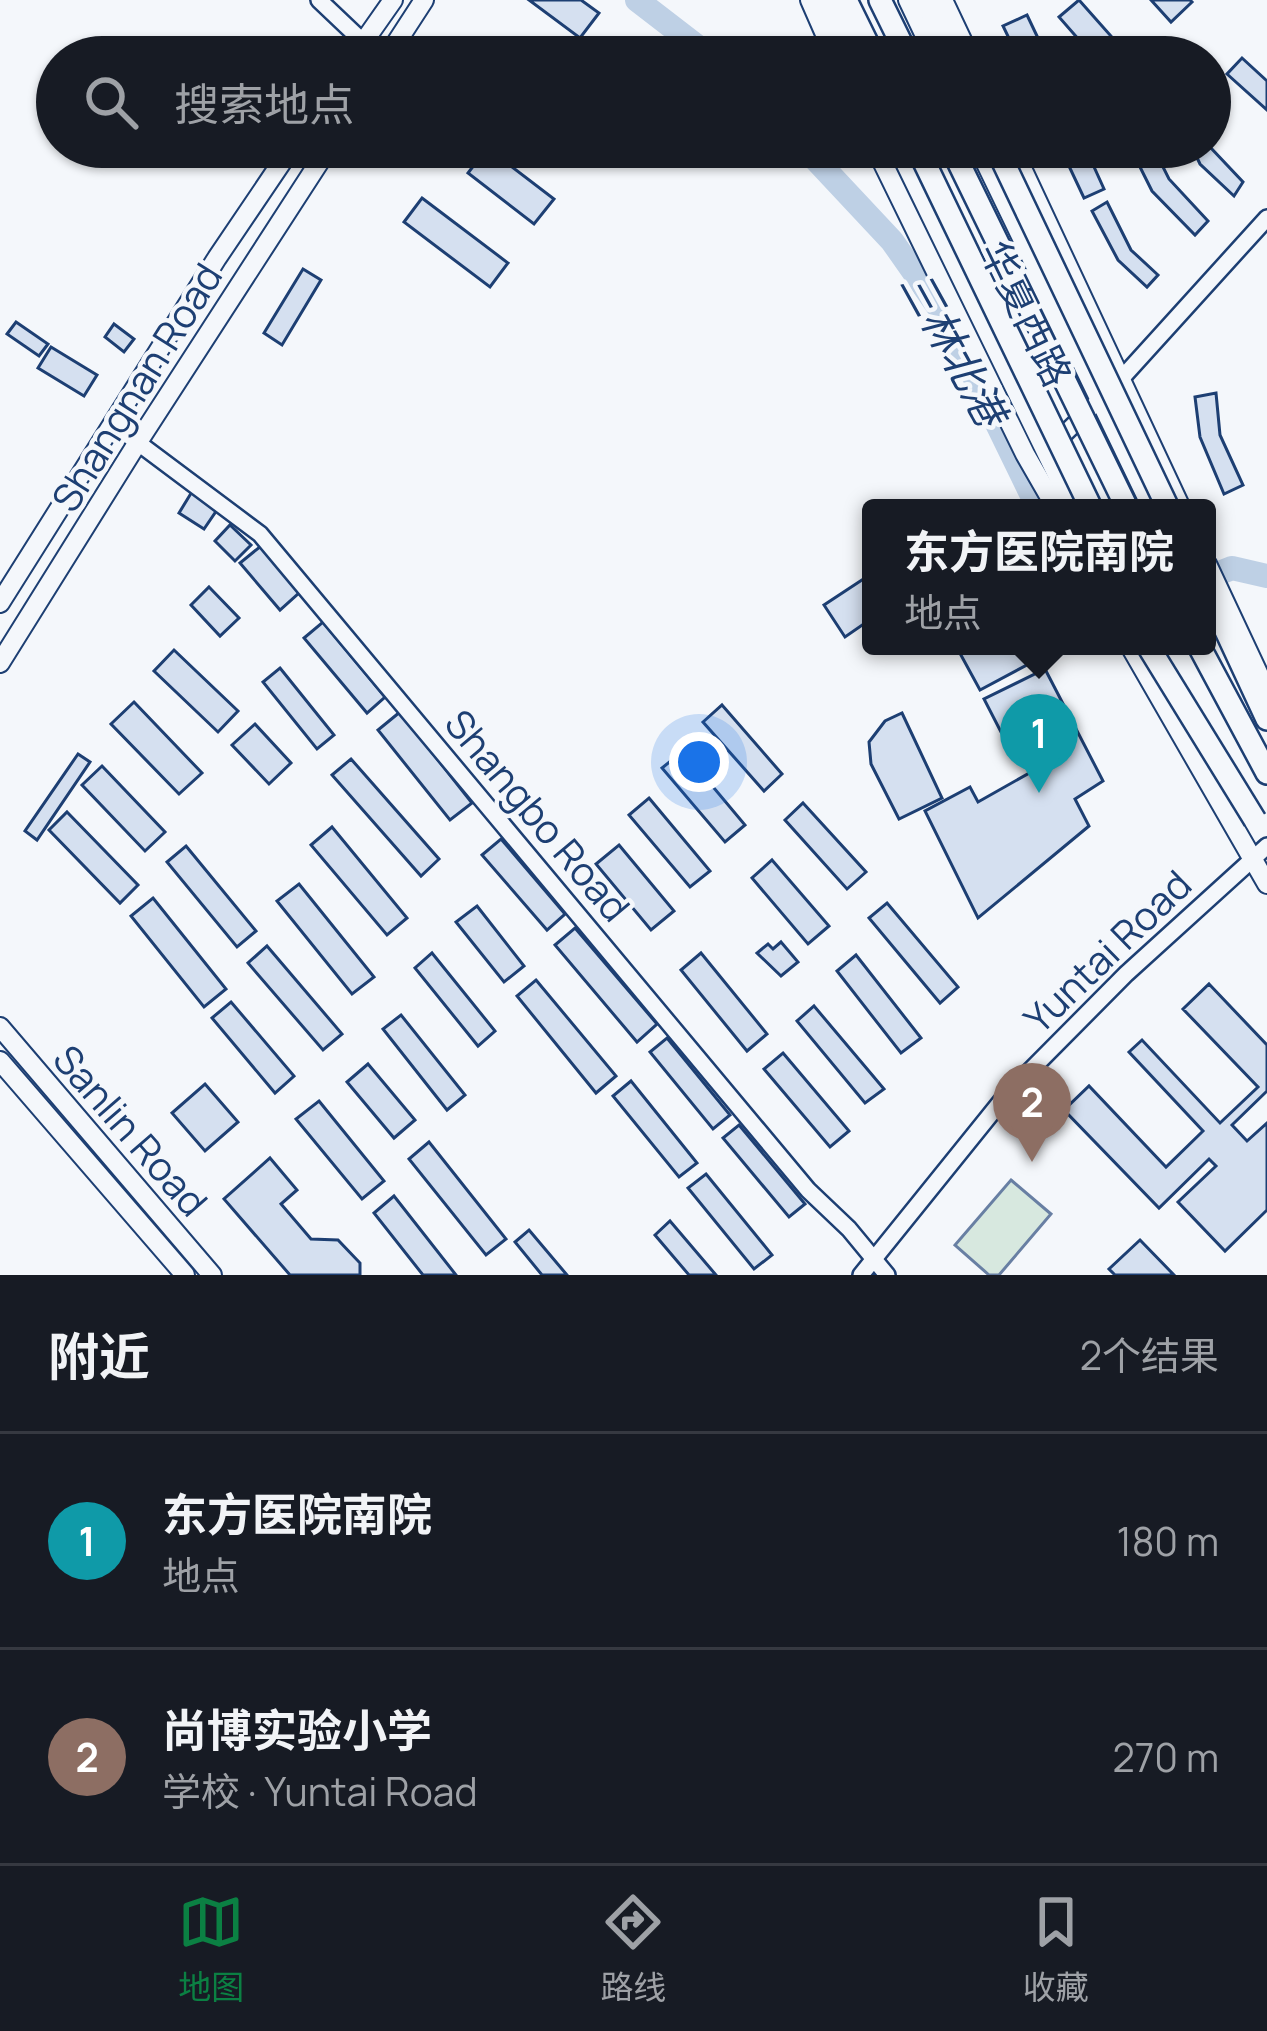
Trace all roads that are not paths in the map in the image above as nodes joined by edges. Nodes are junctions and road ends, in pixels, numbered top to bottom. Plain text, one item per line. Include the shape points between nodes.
1 (319, 0) edge
2 (393, 0) edge
3 (424, 0) edge
4 (810, 0) edge
5 (827, 0) edge
6 (844, 0) edge
7 (880, 0) edge
8 (908, 0) edge
9 (926, 0) edge
10 (943, 0) edge
11 (347, 36) edge
12 (368, 36) edge
13 (398, 36) edge
14 (835, 36) edge
15 (840, 36) edge
16 (861, 36) edge
17 (898, 36) edge
18 (925, 36) edge
19 (943, 36) edge
20 (960, 36) edge
21 (278, 168) edge
22 (315, 168) edge
23 (884, 168) edge
24 (910, 168) edge
25 (924, 168) edge
26 (924, 168) edge
27 (961, 168) edge
28 (988, 168) edge
29 (1006, 168) edge
30 (1022, 168) edge
31 (1267, 218) edge
32 (1121, 379) junction
33 (1100, 400) junction
34 (113, 424) junction
35 (137, 442) junction
36 (1053, 444) junction
37 (1051, 499) edge
38 (1078, 499) edge
39 (1079, 499) edge
40 (1079, 499) edge
41 (1123, 499) edge
42 (1148, 499) edge
43 (1164, 499) edge
44 (1177, 499) edge
45 (1216, 590) edge
46 (0, 603) edge
47 (1216, 610) edge
48 (1216, 626) edge
49 (1238, 653) junction
50 (1135, 655) edge
51 (1158, 655) edge
52 (1158, 655) edge
53 (1204, 655) edge
54 (0, 663) edge
55 (1267, 692) edge
56 (1267, 720) edge
57 (1267, 773) edge
58 (1263, 835) edge
59 (1251, 860) junction
60 (1267, 884) edge
61 (0, 1028) edge
62 (0, 1060) edge
63 (874, 1259) junction
64 (185, 1275) edge
65 (212, 1275) edge
66 (861, 1275) edge
67 (887, 1275) edge

1 - 11 street
2 - 12 main road
3 - 13 main road
4 - 14 main road
5 - 15 highway
6 - 16 highway
7 - 17 highway
8 - 18 main road
9 - 19 highway
10 - 20 main road
21 - 34 main road, Shangnan Road
22 - 35 main road, Shangnan Road
23 - 37 main road
24 - 38 highway
25 - 39 highway, bridge
26 - 36 main road, 华夏西路
27 - 41 highway, bridge
28 - 33 main road
29 - 43 highway, bridge
30 - 32 main road
31 - 32 street
32 - 33 street
32 - 44 main road
33 - 36 street
33 - 42 main road
34 - 35 street, Shangbo Road
34 - 46 main road, Shangnan Road
35 - 54 main road, Shangnan Road
35 - 63 street, Shangbo Road via 260,534
36 - 40 main road, 华夏西路
45 - 49 main road
47 - 56 highway
48 - 49 main road
49 - 55 main road
49 - 56 main road
50 - 59 main road
51 - 58 highway, bridge
52 - 59 main road
53 - 57 highway
58 - 59 street, Yuntai Road
59 - 60 main road
59 - 63 street, Yuntai Road via 1007,1094
61 - 65 main road, Sanlin Road
62 - 64 main road, Sanlin Road
63 - 66 street, Yuntai Road
63 - 67 street, Shangbo Road

